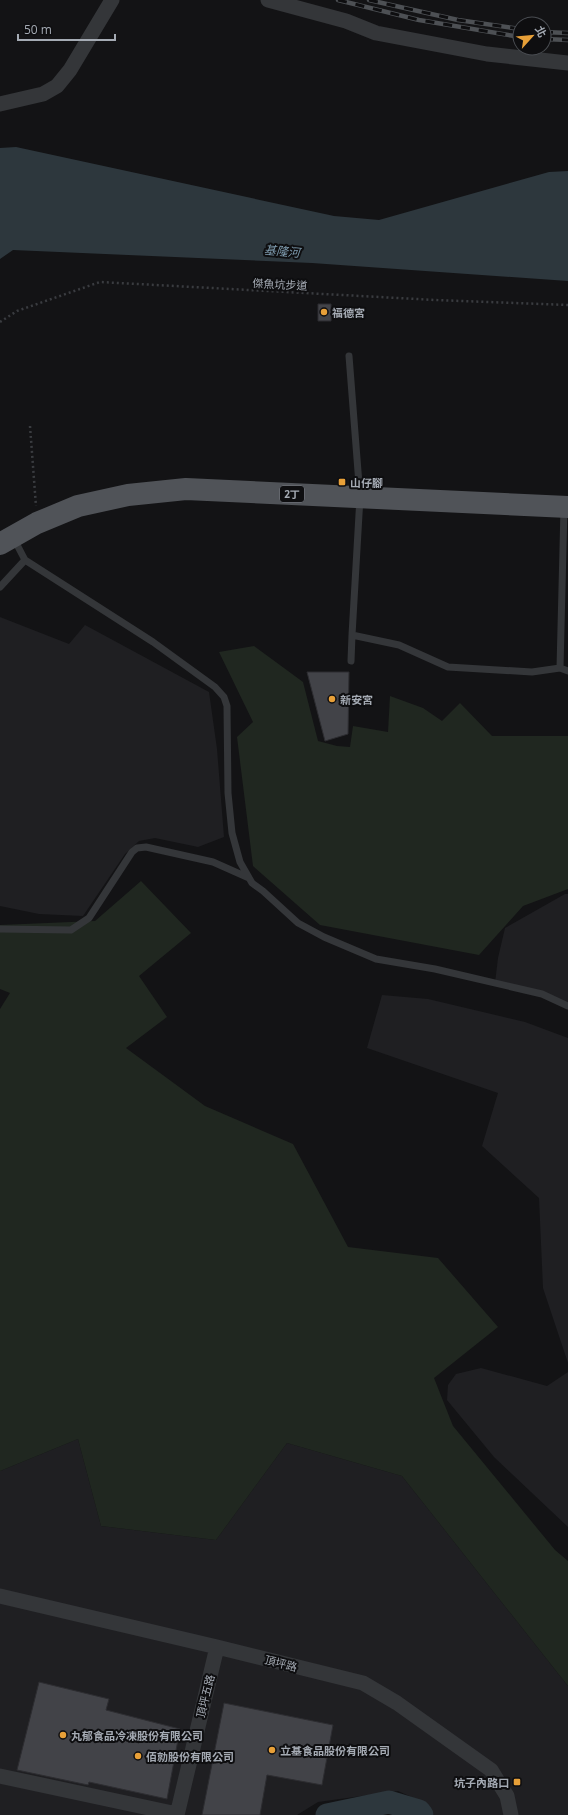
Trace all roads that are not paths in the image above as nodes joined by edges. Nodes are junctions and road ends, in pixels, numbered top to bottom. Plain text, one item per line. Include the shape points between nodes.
1 (112, 0) edge
2 (268, 0) edge
3 (568, 63) edge
4 (0, 104) edge
5 (349, 356) dead end
6 (360, 497) junction
7 (566, 507) edge
8 (18, 534) edge
9 (25, 560) junction
10 (0, 587) edge
11 (352, 635) junction
12 (351, 661) dead end
13 (560, 668) junction
14 (568, 671) edge
15 (249, 878) junction
16 (0, 930) edge
17 (568, 1006) edge
18 (0, 1596) edge
19 (217, 1647) junction
20 (0, 1776) edge
21 (177, 1815) edge
22 (511, 1815) edge

1 - 4 street via 70,70 57,86 43,94
2 - 3 street via 346,21 376,33 487,54
5 - 6 lane
6 - 7 main road, 2丁
6 - 8 main road, 2丁 via 186,489 128,495 78,506
6 - 11 lane
7 - 13 lane
8 - 9 lane
9 - 10 lane
9 - 15 lane via 152,642 215,687 224,697 227,706 228,793 232,833 240,862
11 - 12 lane
11 - 13 lane via 398,645 448,667 532,672
13 - 14 lane
15 - 16 lane via 213,862 146,847 137,848 89,918 71,930
15 - 17 lane via 298,923 376,959 435,969 542,994
18 - 19 street, 頂坪路
19 - 21 street, 頂坪五路
19 - 22 street, 頂坪路 via 363,1684 396,1703 491,1770 507,1796
20 - 21 street

